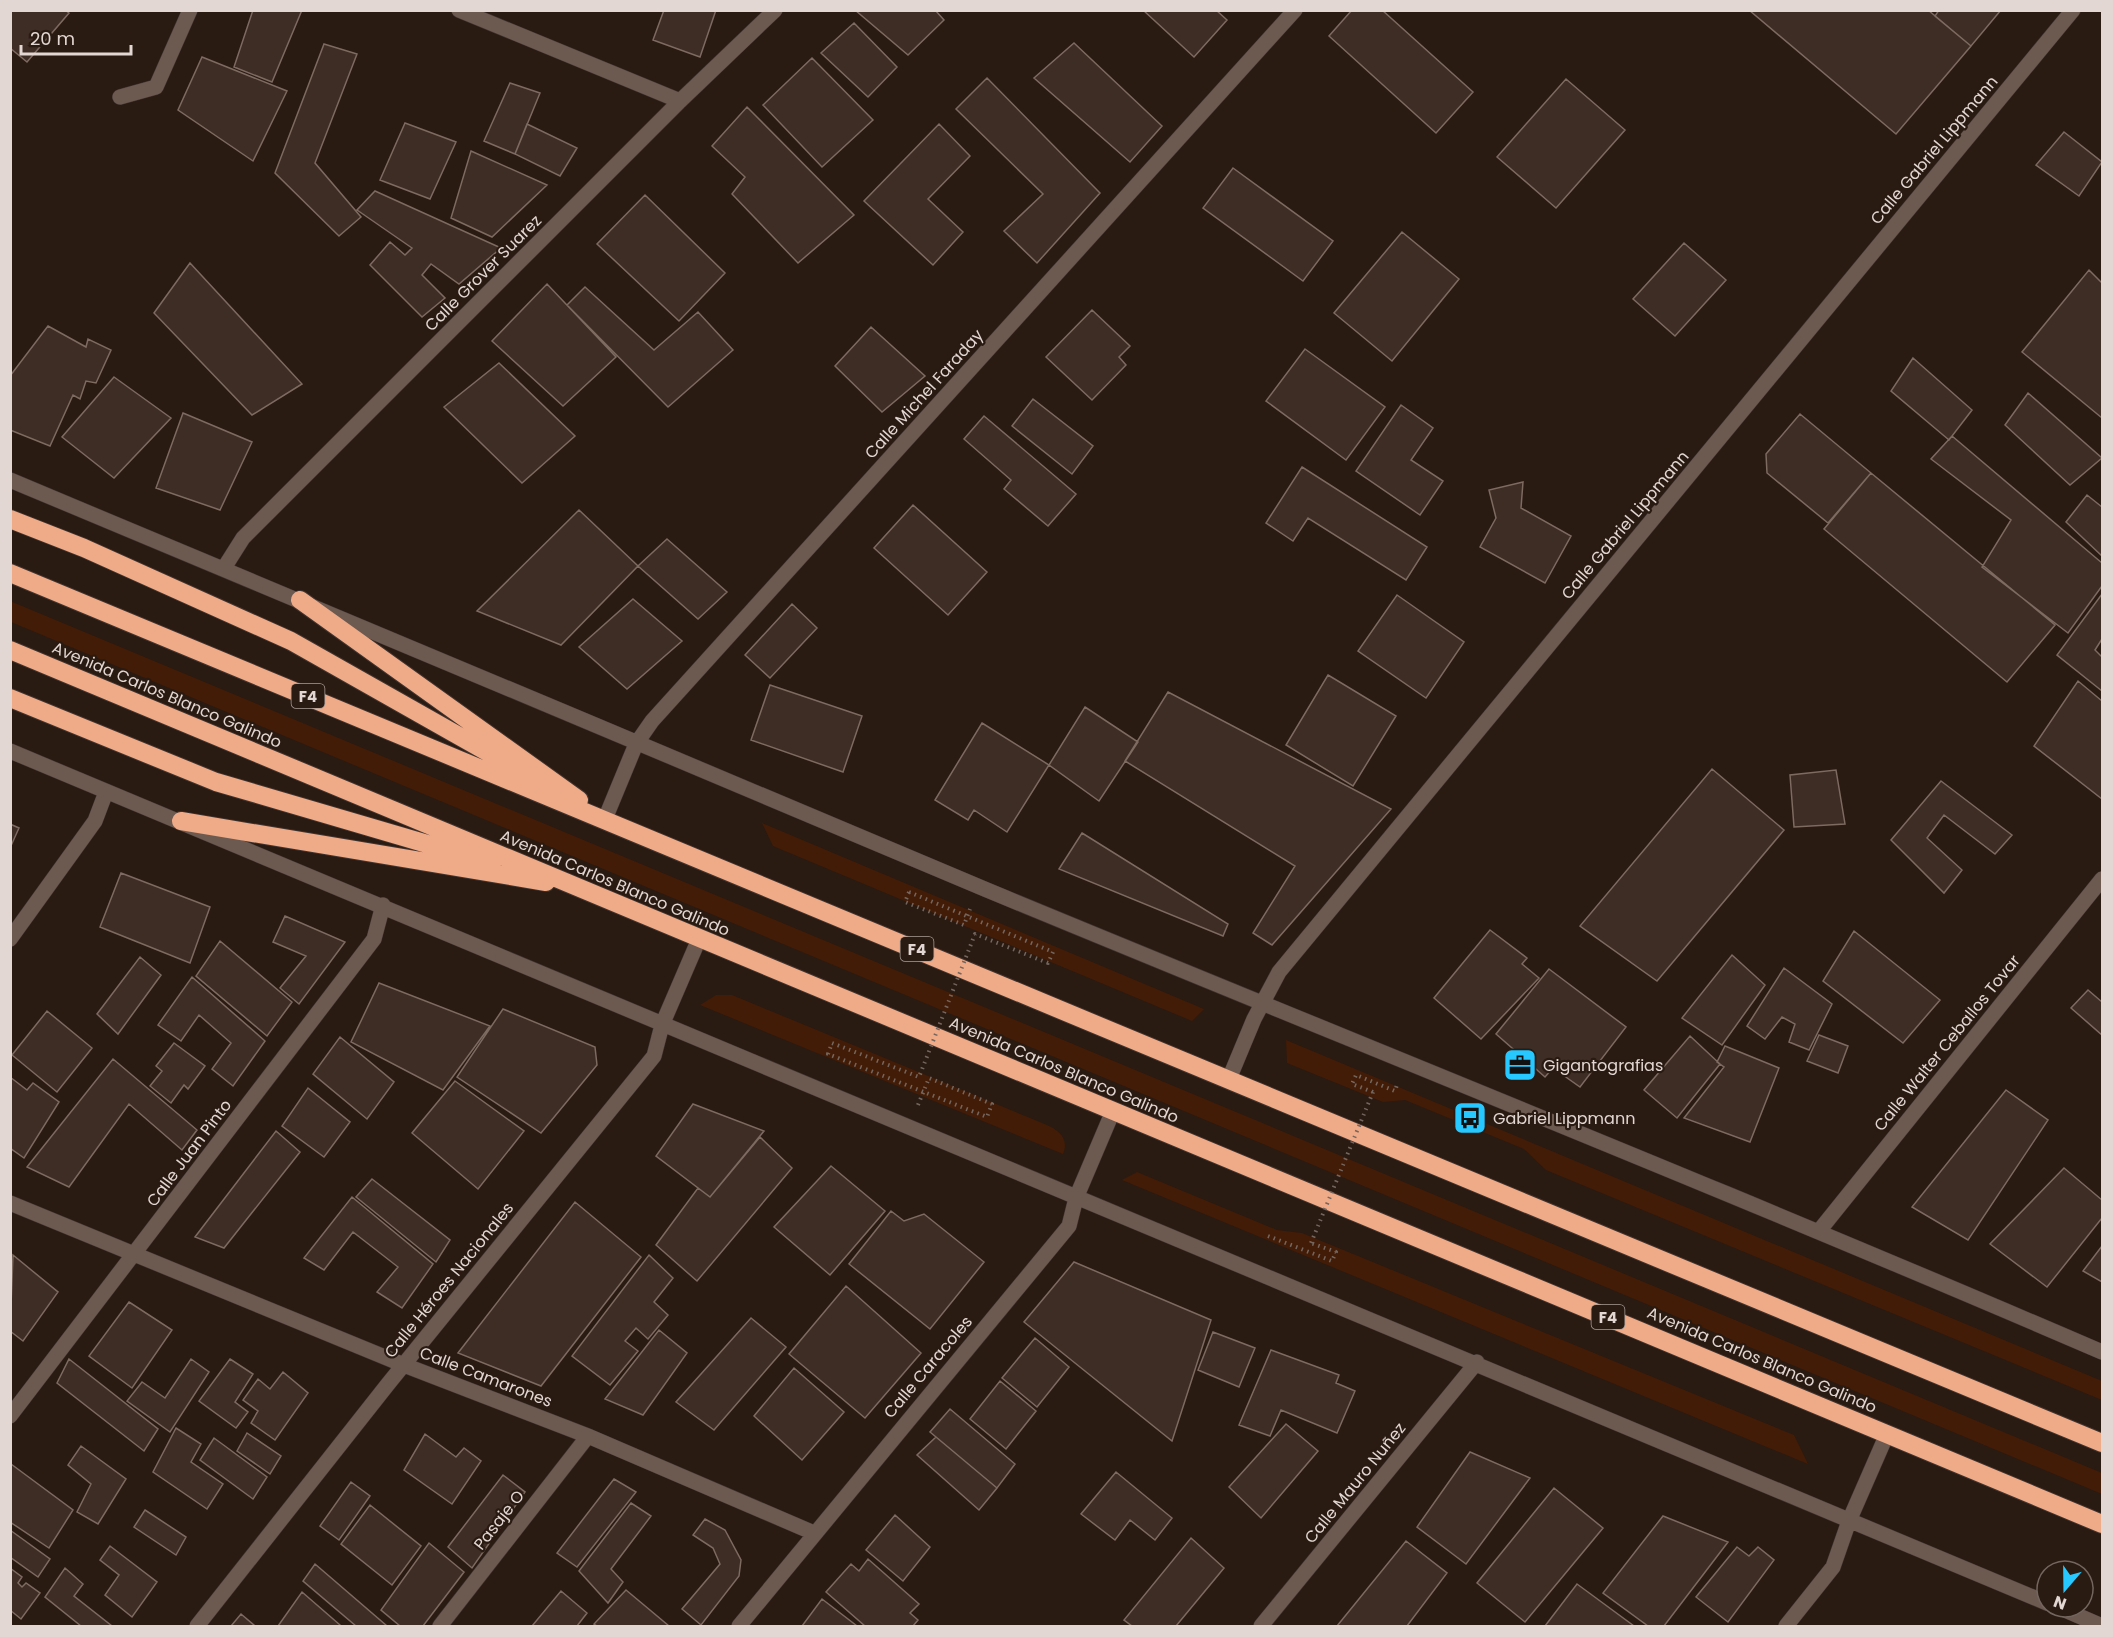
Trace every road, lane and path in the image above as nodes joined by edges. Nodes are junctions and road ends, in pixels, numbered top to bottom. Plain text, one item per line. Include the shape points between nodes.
1 (190, 10) edge
2 (459, 10) edge
3 (775, 10) edge
4 (1295, 10) edge
5 (2073, 10) edge
6 (120, 97) dead end
7 (681, 101) junction
8 (10, 480) edge
9 (10, 519) edge
10 (224, 568) junction
11 (10, 573) edge
12 (300, 600) junction
13 (10, 650) edge
14 (10, 698) edge
15 (636, 744) junction
16 (10, 751) edge
17 (106, 792) junction
18 (605, 819) junction
19 (181, 821) junction
20 (2103, 879) edge
21 (980, 886) junction
22 (577, 888) junction
23 (383, 905) junction
24 (10, 939) edge
25 (699, 939) junction
26 (1262, 1003) junction
27 (662, 1025) junction
28 (1230, 1079) junction
29 (1395, 1091) dead end
30 (1113, 1111) junction
31 (909, 1129) junction
32 (1076, 1198) junction
33 (10, 1203) edge
34 (1820, 1231) junction
35 (1268, 1236) dead end
36 (136, 1253) junction
37 (2103, 1352) edge
38 (1477, 1362) junction
39 (404, 1365) junction
40 (10, 1416) edge
41 (1887, 1434) junction
42 (588, 1436) junction
43 (2103, 1443) edge
44 (1850, 1521) junction
45 (2103, 1524) edge
46 (814, 1533) junction
47 (2035, 1598) edge
48 (2086, 1619) edge
49 (196, 1626) edge
50 (440, 1626) edge
51 (739, 1626) edge
52 (1261, 1626) edge
53 (1786, 1626) edge
54 (2103, 1626) edge

1 - 6 street via 156,87
2 - 7 street
3 - 7 street, Calle Grover Suarez
4 - 15 street, Calle Michel Faraday
5 - 26 street, Calle Gabriel Lippmann via 1279,972
7 - 10 street, Calle Grover Suarez via 243,538
8 - 10 street
9 - 18 highway via 291,641
10 - 12 street
11 - 18 highway, F4
12 - 15 street
12 - 18 highway
13 - 22 highway, Avenida Carlos Blanco Galindo / F4
14 - 22 highway via 216,782
15 - 18 street, Calle Michel Faraday
15 - 21 street
16 - 17 street
17 - 19 street
17 - 24 street via 95,821
18 - 28 highway, F4
19 - 22 highway
19 - 23 street
20 - 34 street, Calle Walter Ceballos Tovar
21 - 26 street
21 - 31 path, bridge via 964,925 905,902 909,892 1053,952 1048,963 975,934 919,1077 832,1043 828,1054 987,1117 992,1104 929,1078
22 - 25 highway, Avenida Carlos Blanco Galindo / F4
23 - 27 street
23 - 36 street, Calle Juan Pinto via 374,939
25 - 27 street, Calle Héroes Nacionales
25 - 30 highway, Avenida Carlos Blanco Galindo / F4
26 - 28 street, Calle Gabriel Lippmann
26 - 34 street
27 - 31 street
27 - 39 street, Calle Héroes Nacionales via 654,1056
28 - 43 highway, F4
29 - 35 path, bridge via 1356,1075 1352,1084 1373,1092 1311,1243 1336,1252 1332,1261
30 - 32 street, Calle Caracoles
30 - 41 highway, Avenida Carlos Blanco Galindo / F4
31 - 32 street
32 - 38 street
32 - 46 street, Calle Caracoles via 1069,1226
33 - 36 street, Calle Camarones
34 - 37 street
36 - 39 street, Calle Camarones
36 - 40 street, Calle Juan Pinto
38 - 44 street
38 - 52 street, Calle Mauro Nuñez
39 - 42 street, Calle Camarones
39 - 49 street, Calle Héroes Nacionales
41 - 44 street
41 - 45 highway, Avenida Carlos Blanco Galindo / F4
42 - 46 street, Calle Camarones
42 - 50 street, Pasaje O
44 - 47 street
44 - 53 street via 1833,1567
46 - 51 street, Calle Caracoles
48 - 54 street

